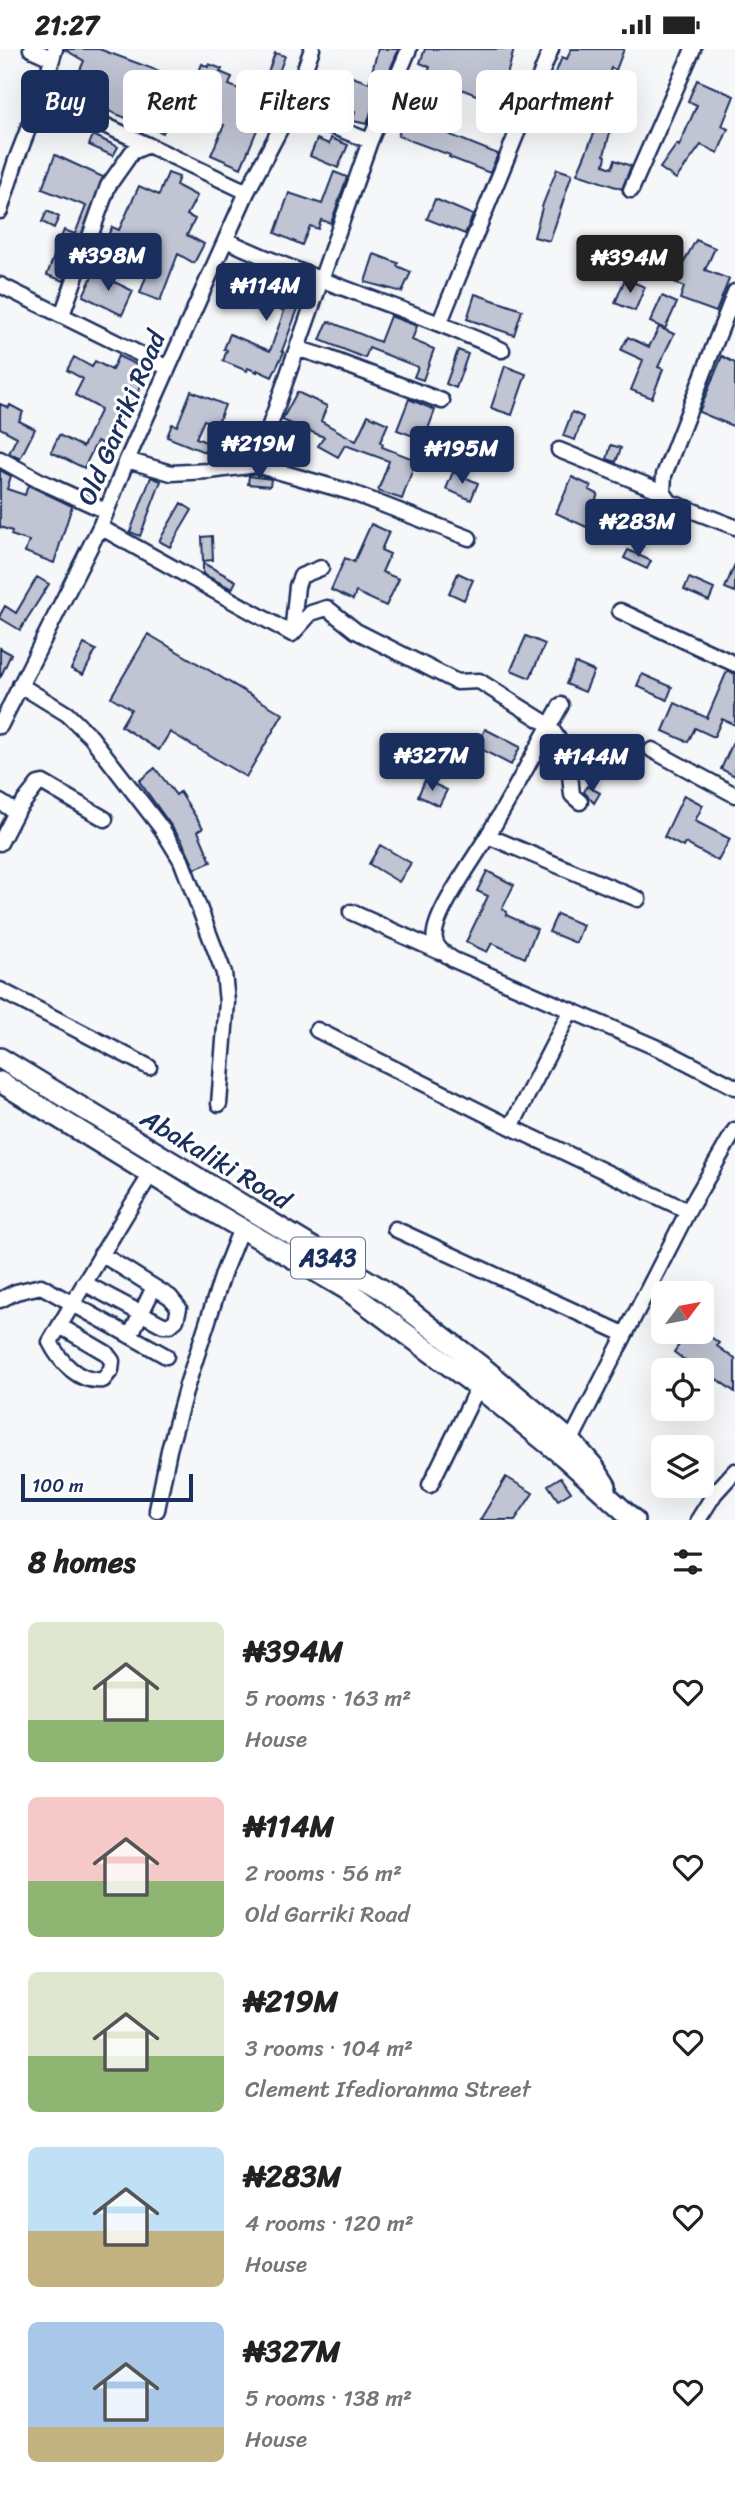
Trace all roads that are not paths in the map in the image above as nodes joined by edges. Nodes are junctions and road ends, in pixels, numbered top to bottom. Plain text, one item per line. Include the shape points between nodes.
1 (31, 49) edge
2 (311, 49) edge
3 (409, 49) edge
4 (551, 49) edge
5 (693, 49) edge
6 (53, 54) edge
7 (304, 70) edge
8 (109, 127) edge
9 (27, 133) edge
10 (278, 133) edge
11 (349, 133) edge
12 (370, 141) junction
13 (148, 145) junction
14 (631, 190) dead end
15 (247, 192) junction
16 (0, 211) edge
17 (226, 240) junction
18 (319, 280) junction
19 (0, 285) edge
20 (735, 292) edge
21 (62, 316) junction
22 (440, 322) junction
23 (299, 349) junction
24 (502, 350) dead end
25 (168, 369) junction
26 (442, 401) dead end
27 (559, 450) dead end
28 (0, 459) edge
29 (127, 460) junction
30 (256, 465) junction
31 (663, 492) junction
32 (106, 510) junction
33 (100, 527) junction
34 (735, 527) edge
35 (469, 538) dead end
36 (321, 568) dead end
37 (620, 611) dead end
38 (292, 634) junction
39 (735, 664) edge
40 (20, 685) junction
41 (561, 705) dead end
42 (549, 725) junction
43 (0, 726) edge
44 (652, 750) dead end
45 (735, 795) edge
46 (0, 802) edge
47 (580, 802) dead end
48 (16, 812) junction
49 (105, 819) dead end
50 (488, 836) junction
51 (0, 843) edge
52 (638, 899) dead end
53 (351, 912) dead end
54 (440, 952) junction
55 (0, 989) edge
56 (571, 1010) junction
57 (317, 1030) dead end
58 (0, 1058) edge
59 (149, 1067) dead end
60 (0, 1082) edge
61 (735, 1087) edge
62 (219, 1104) dead end
63 (511, 1126) junction
64 (735, 1130) edge
65 (151, 1174) junction
66 (688, 1210) junction
67 (241, 1228) junction
68 (395, 1229) dead end
69 (102, 1254) junction
70 (84, 1283) junction
71 (153, 1287) junction
72 (0, 1300) edge
73 (72, 1304) junction
74 (141, 1313) junction
75 (60, 1326) dead end
76 (624, 1333) junction
77 (130, 1336) junction
78 (166, 1356) dead end
79 (478, 1387) junction
80 (567, 1448) junction
81 (735, 1471) edge
82 (430, 1485) dead end
83 (157, 1510) dead end
84 (635, 1520) edge
85 (698, 1520) edge

1 - 6 street
2 - 7 street, Old Garriki Road
3 - 12 street
4 - 22 street
5 - 14 street
8 - 13 street
9 - 16 street
10 - 15 street, Old Garriki Road
11 - 12 street
12 - 18 street
13 - 15 street
13 - 21 street via 132,152 108,186
15 - 17 street, Old Garriki Road
17 - 18 street
17 - 25 street, Old Garriki Road
18 - 22 street
18 - 23 street
19 - 21 street
20 - 31 street via 664,475
21 - 25 street
22 - 24 street
23 - 26 street
23 - 30 street
25 - 29 street, Old Garriki Road
27 - 31 street
28 - 32 street
29 - 30 street via 171,473
29 - 32 street, Old Garriki Road
30 - 35 street via 350,492
31 - 34 street via 670,502
32 - 33 street, Old Garriki Road
33 - 38 street
33 - 40 street, Old Garriki Road
36 - 38 street via 301,576
37 - 39 street
38 - 42 street via 311,613 327,608 356,631 457,682 479,681
40 - 43 street, Old Garriki Road
40 - 62 street via 67,714 91,737 181,859 224,973 227,1002
41 - 42 street
42 - 47 street via 560,742 572,795
42 - 50 street
44 - 45 street
46 - 48 street
48 - 49 street via 43,783
48 - 51 street
50 - 52 street
50 - 54 street via 435,930
53 - 54 street
54 - 56 street
55 - 59 street
56 - 61 street
56 - 63 street
57 - 63 street
58 - 80 highway, Abakaliki Road / A343 via 383,1290 486,1370
60 - 65 highway, Abakaliki Road / A343
63 - 66 street
64 - 66 street
65 - 67 highway, Abakaliki Road / A343
65 - 69 street
66 - 76 street
67 - 79 highway, Abakaliki Road / A343 via 346,1289
67 - 83 street via 187,1385
68 - 76 street
69 - 70 street
69 - 71 street
70 - 73 street
70 - 74 street
71 - 74 street
71 - 74 street via 179,1308 176,1320 163,1325
72 - 73 street via 41,1286
73 - 75 street
73 - 77 street
74 - 77 street
76 - 80 street
77 - 78 street
79 - 80 highway, Abakaliki Road / A343
79 - 82 street
80 - 84 highway, Abakaliki Road / A343 via 594,1468
81 - 85 street

